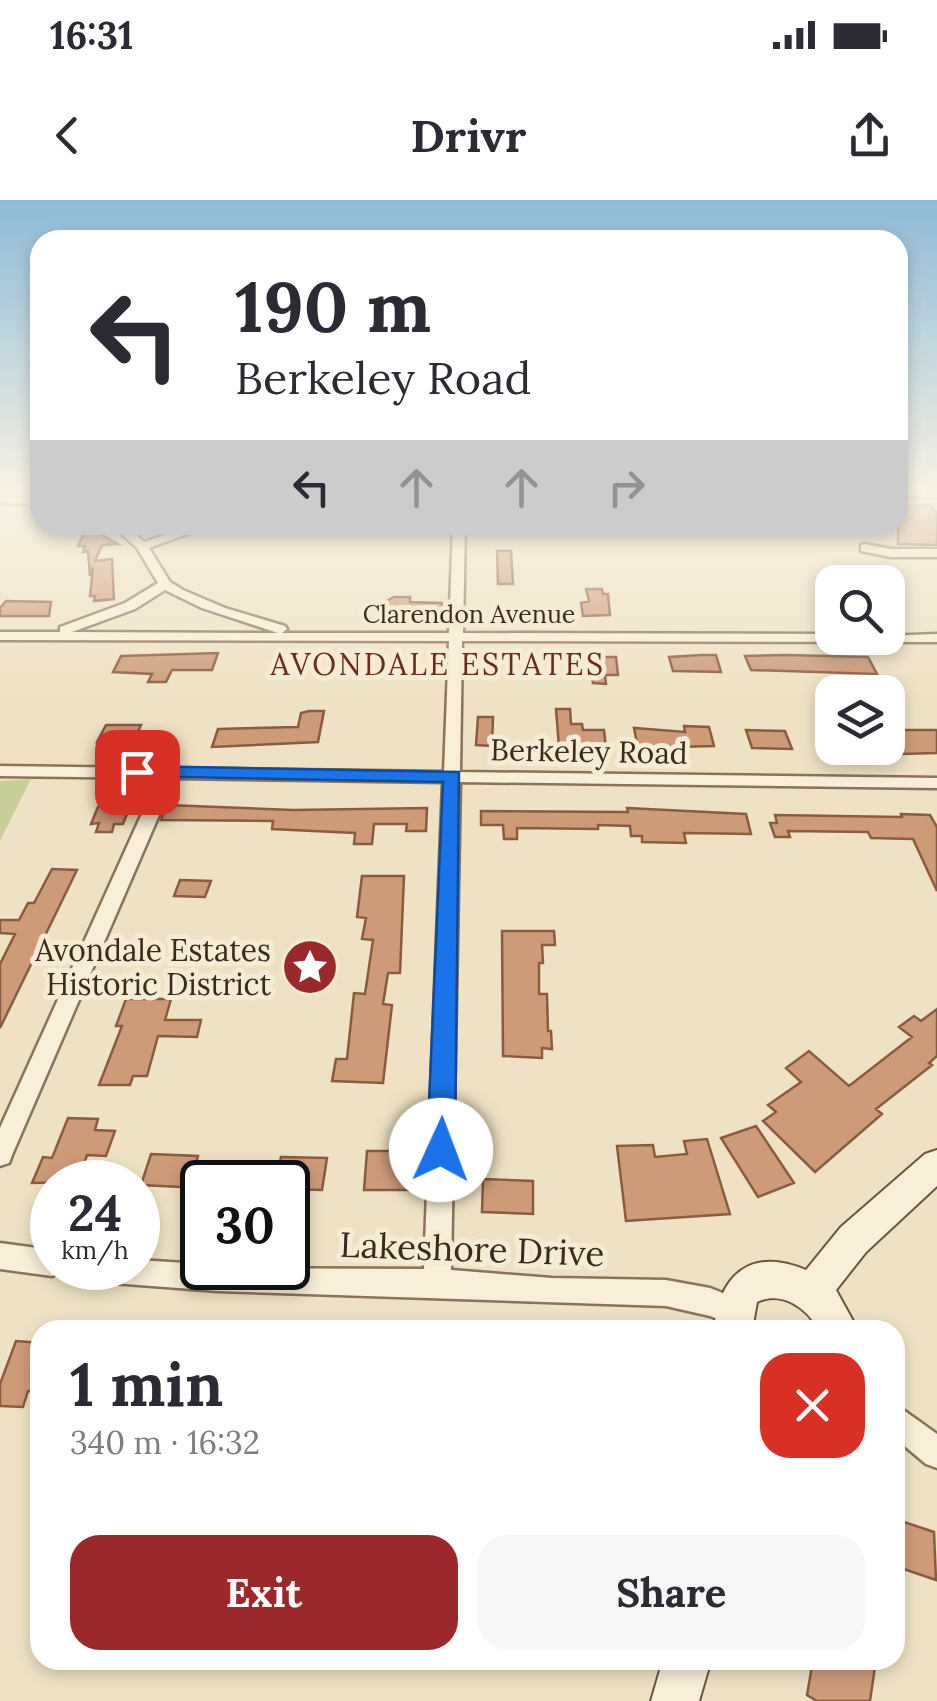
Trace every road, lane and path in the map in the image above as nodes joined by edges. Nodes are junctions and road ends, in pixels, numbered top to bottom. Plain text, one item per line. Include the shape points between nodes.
1 (151, 561) edge
2 (459, 561) edge
3 (165, 584) junction
4 (251, 621) junction
5 (54, 634) junction
6 (0, 636) edge
7 (244, 636) junction
8 (306, 636) junction
9 (458, 637) junction
10 (937, 638) edge
11 (0, 771) edge
12 (169, 773) junction
13 (452, 776) junction
14 (937, 783) edge
15 (0, 1155) edge
16 (937, 1165) edge
17 (0, 1256) edge
18 (30, 1260) edge
19 (160, 1274) edge
20 (437, 1283) junction
21 (813, 1292) junction
22 (732, 1320) edge
23 (733, 1320) edge
24 (834, 1320) edge
25 (905, 1427) edge
26 (937, 1453) edge
27 (683, 1670) edge
28 (675, 1701) edge

1 - 3 street
2 - 9 street
3 - 4 street
3 - 5 street via 122,612
4 - 7 street
4 - 8 street
5 - 6 street, Clarendon Avenue
5 - 7 street, Clarendon Avenue
7 - 8 street, Clarendon Avenue
8 - 9 street, Clarendon Avenue
9 - 10 street, Clarendon Avenue
9 - 13 street
11 - 12 street, Berkeley Road
12 - 13 street, Berkeley Road
12 - 15 street
13 - 14 street, Berkeley Road
13 - 20 street
16 - 21 street via 874,1219
17 - 18 street
19 - 20 street, Lakeshore Drive
20 - 22 street, Lakeshore Drive via 667,1291 710,1301
21 - 23 street via 780,1278 764,1279 749,1285
21 - 24 street
25 - 26 street
27 - 28 street

